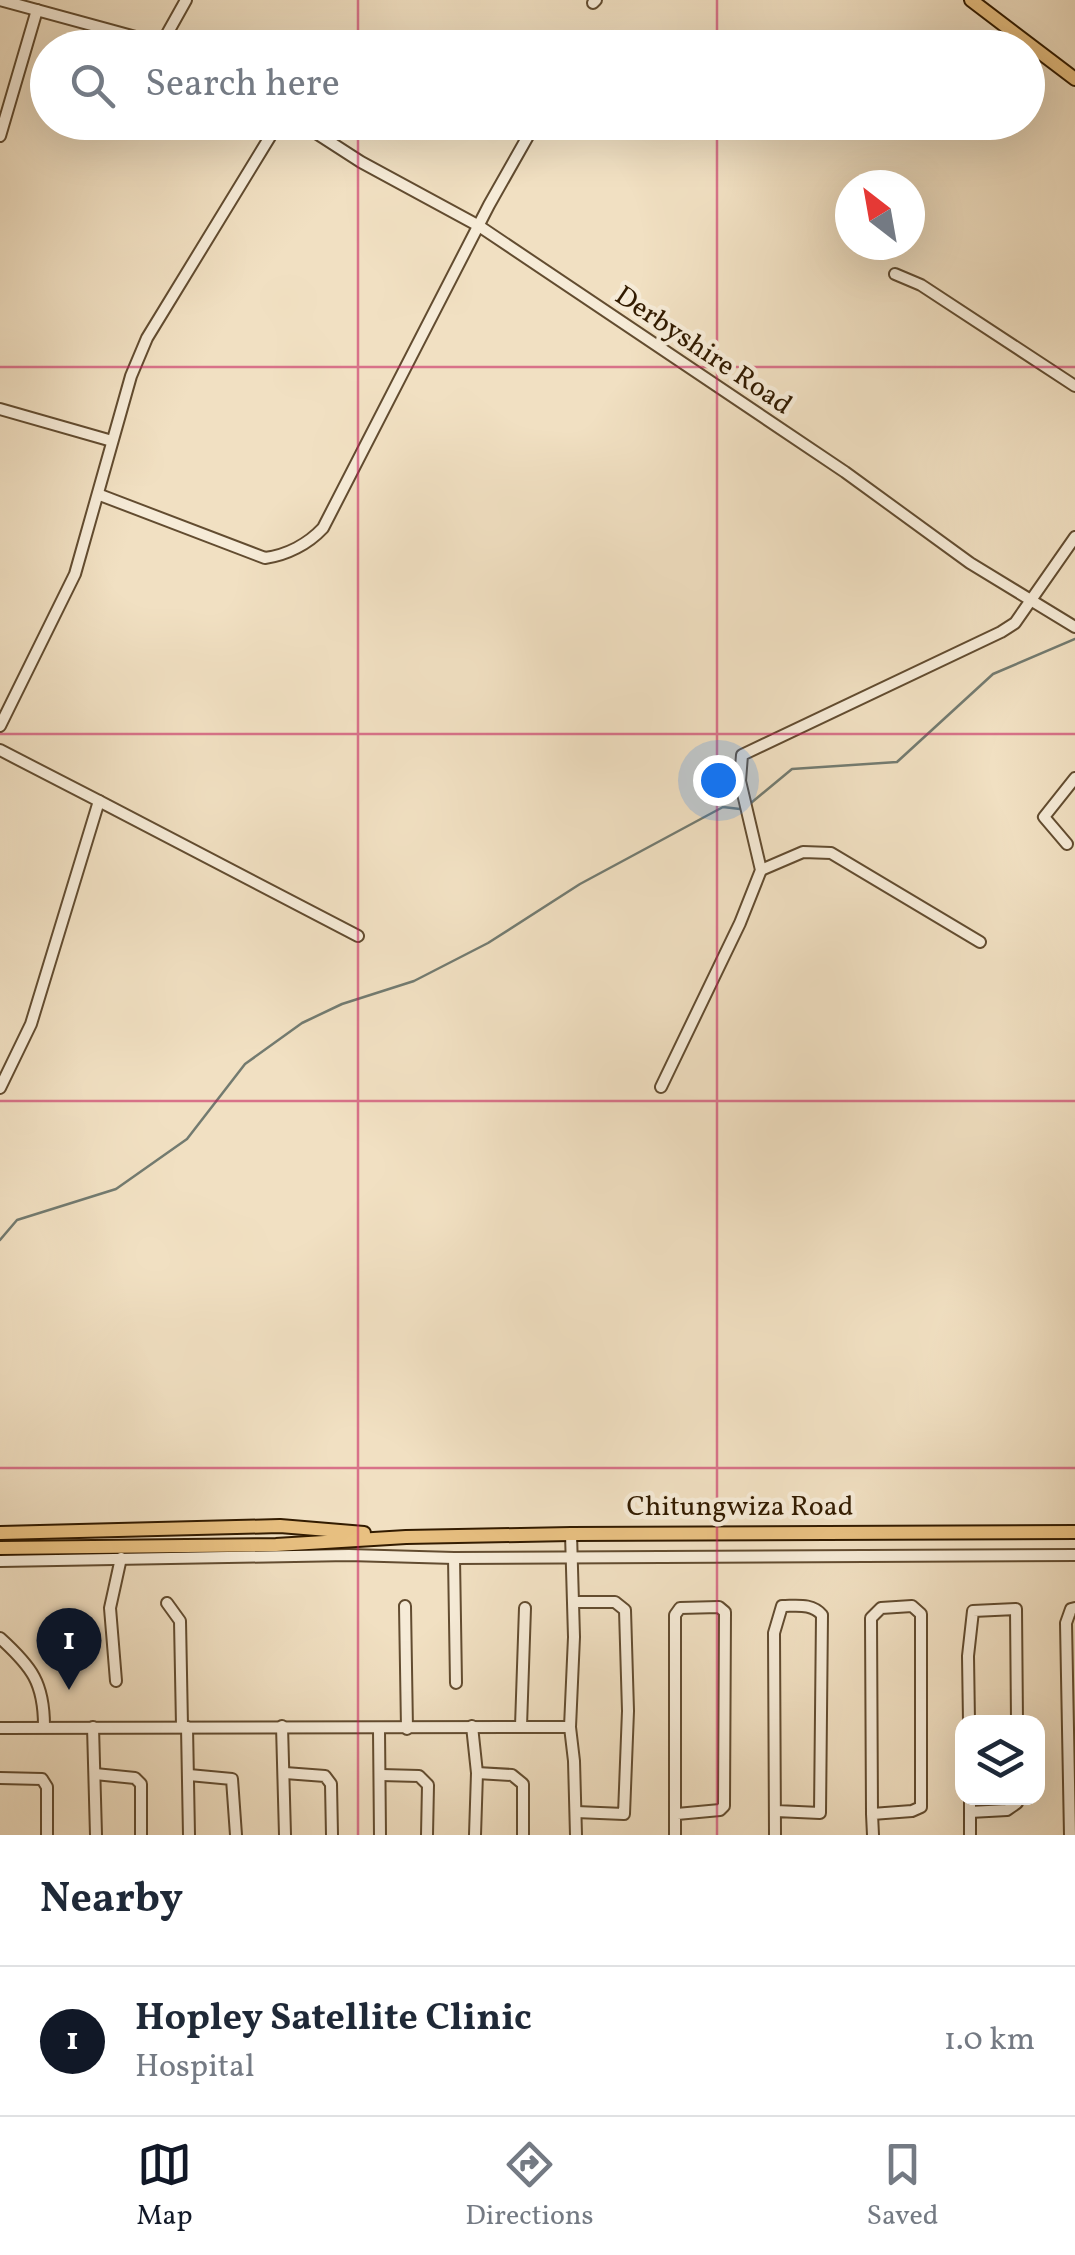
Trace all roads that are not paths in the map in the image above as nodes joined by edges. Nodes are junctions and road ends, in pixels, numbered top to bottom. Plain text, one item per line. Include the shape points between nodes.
1 (0, 0) edge
2 (186, 0) edge
3 (971, 0) edge
4 (37, 10) junction
5 (31, 30) edge
6 (115, 30) edge
7 (169, 30) edge
8 (1010, 30) edge
9 (30, 34) edge
10 (1045, 57) edge
11 (1075, 80) edge
12 (0, 136) edge
13 (268, 140) edge
14 (327, 140) edge
15 (526, 140) edge
16 (479, 226) junction
17 (895, 274) dead end
18 (1075, 386) edge
19 (0, 410) edge
20 (112, 442) junction
21 (100, 495) junction
22 (1075, 537) edge
23 (1029, 598) junction
24 (1075, 628) edge
25 (0, 726) edge
26 (0, 750) edge
27 (1075, 778) edge
28 (100, 801) junction
29 (1067, 844) dead end
30 (760, 870) junction
31 (358, 936) dead end
32 (980, 942) dead end
33 (661, 1086) dead end
34 (0, 1088) edge
35 (1075, 1532) edge
36 (0, 1533) edge
37 (571, 1534) junction
38 (406, 1537) junction
39 (0, 1548) edge
40 (1075, 1555) edge
41 (572, 1557) junction
42 (121, 1558) junction
43 (454, 1558) junction
44 (0, 1561) edge
45 (574, 1602) junction
46 (167, 1603) dead end
47 (406, 1606) dead end
48 (525, 1608) dead end
49 (1075, 1608) edge
50 (0, 1638) edge
51 (116, 1681) dead end
52 (456, 1684) dead end
53 (969, 1715) edge
54 (1017, 1715) edge
55 (44, 1726) junction
56 (184, 1726) junction
57 (282, 1726) junction
58 (472, 1726) junction
59 (521, 1726) junction
60 (92, 1727) junction
61 (570, 1727) junction
62 (0, 1728) edge
63 (407, 1728) junction
64 (378, 1730) junction
65 (285, 1773) junction
66 (95, 1774) junction
67 (476, 1774) junction
68 (189, 1775) junction
69 (381, 1775) junction
70 (0, 1778) edge
71 (970, 1805) edge
72 (1014, 1805) edge
73 (776, 1811) junction
74 (576, 1812) junction
75 (970, 1812) junction
76 (1072, 1812) edge
77 (677, 1814) junction
78 (872, 1814) junction
79 (47, 1835) edge
80 (96, 1835) edge
81 (141, 1835) edge
82 (189, 1835) edge
83 (236, 1835) edge
84 (285, 1835) edge
85 (332, 1835) edge
86 (380, 1835) edge
87 (427, 1835) edge
88 (474, 1835) edge
89 (523, 1835) edge
90 (576, 1835) edge
91 (675, 1835) edge
92 (775, 1835) edge
93 (873, 1835) edge
94 (970, 1835) edge
95 (1070, 1835) edge

1 - 4 street
2 - 7 street
3 - 8 main road
4 - 5 street
4 - 6 street
9 - 12 street
10 - 11 main road
13 - 20 street via 147,338
14 - 16 street, Derbyshire Road
15 - 16 street
16 - 21 street via 312,538 265,558
16 - 23 street, Derbyshire Road
17 - 18 street
19 - 20 street
20 - 21 street
21 - 25 street via 74,574
22 - 23 street
23 - 24 street, Derbyshire Road
23 - 30 street via 1001,632 742,755 740,781
26 - 28 street
27 - 29 street via 1044,817
28 - 31 street
28 - 34 street via 31,1024
30 - 32 street via 802,852 831,854
30 - 33 street
35 - 37 main road, Chitungwiza Road
36 - 38 main road via 280,1526
37 - 38 main road, Chitungwiza Road
37 - 41 street
38 - 39 main road
40 - 41 street
41 - 43 street
41 - 45 street
42 - 43 street
42 - 44 street
42 - 51 street via 110,1608
43 - 52 street
45 - 61 street
45 - 74 street via 614,1602 625,1610 628,1711 624,1814
46 - 56 street via 180,1621
47 - 63 street
48 - 59 street
49 - 76 street via 1066,1623
50 - 55 street via 33,1670
53 - 54 street via 974,1611 1016,1608
55 - 60 street
55 - 62 street
56 - 57 street
56 - 60 street
56 - 68 street
57 - 64 street
57 - 65 street
58 - 59 street
58 - 63 street
58 - 67 street
59 - 61 street
60 - 66 street
61 - 74 street
63 - 64 street
64 - 69 street
65 - 84 street
65 - 85 street via 325,1776 331,1784
66 - 80 street
66 - 81 street via 141,1784
67 - 88 street
67 - 89 street via 512,1776 522,1784
68 - 82 street
68 - 83 street via 232,1779
69 - 86 street
69 - 87 street via 419,1776 428,1785
70 - 79 street via 45,1782
71 - 75 street
72 - 75 street
73 - 73 street via 820,1813 817,1608 782,1606 774,1633
73 - 92 street
74 - 90 street
75 - 94 street
76 - 95 street
77 - 77 street via 675,1615 680,1608 720,1607 724,1806
77 - 91 street
78 - 78 street via 871,1618 882,1608 912,1606 921,1614 921,1807
78 - 93 street

